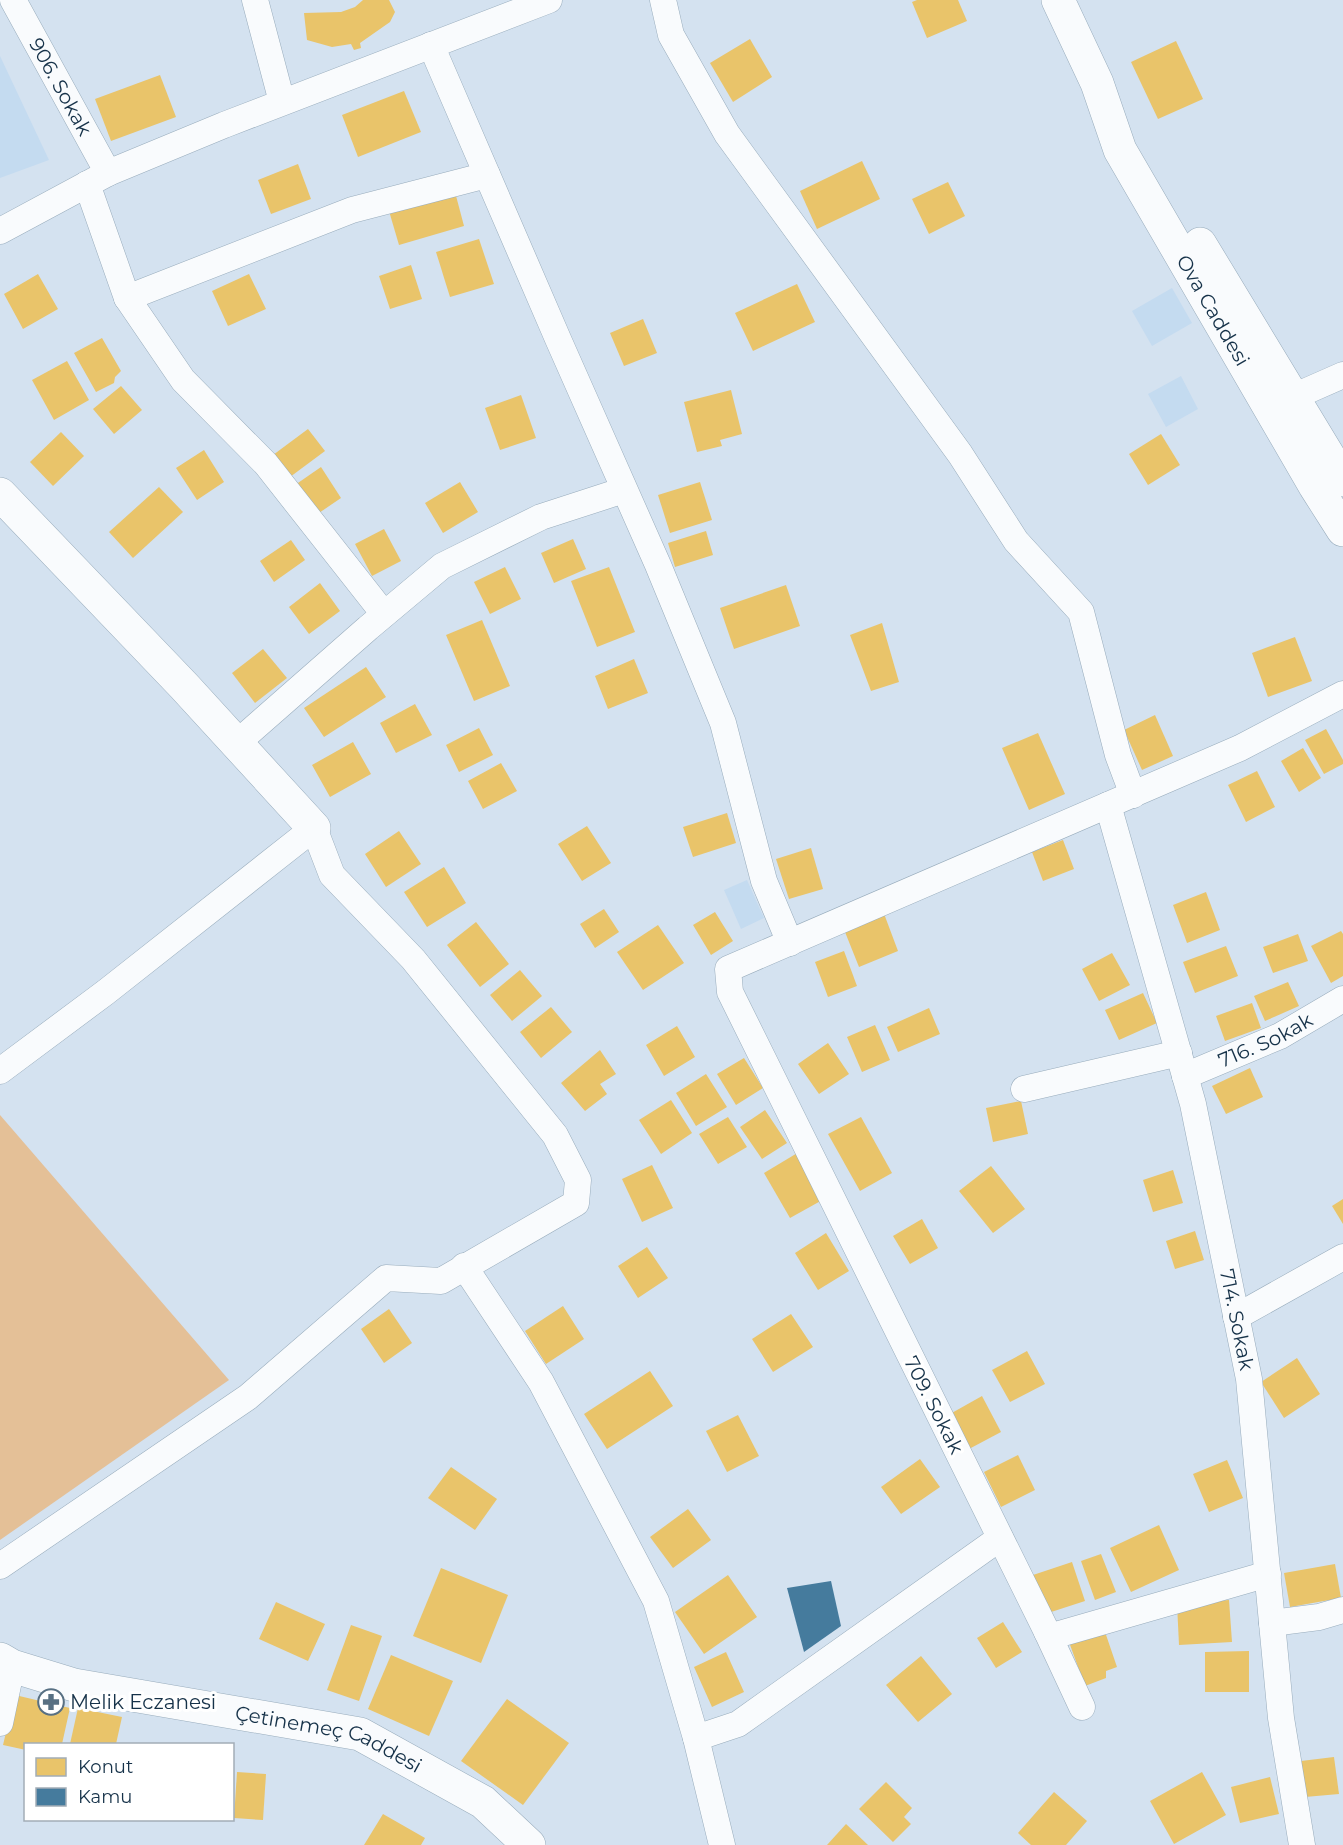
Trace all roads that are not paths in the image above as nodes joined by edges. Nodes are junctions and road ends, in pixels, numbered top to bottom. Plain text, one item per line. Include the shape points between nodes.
1 (14, 0) edge
2 (255, 0) edge
3 (549, 0) edge
4 (663, 0) edge
5 (1058, 0) edge
6 (431, 45) junction
7 (1097, 83) junction
8 (282, 102) junction
9 (487, 175) junction
10 (97, 178) junction
11 (0, 231) edge
12 (127, 298) junction
13 (1343, 375) edge
14 (1293, 397) junction
15 (1343, 480) edge
16 (624, 490) junction
17 (0, 495) edge
18 (1343, 530) edge
19 (384, 614) junction
20 (1343, 694) edge
21 (237, 743) junction
22 (1132, 795) junction
23 (1108, 805) junction
24 (315, 828) junction
25 (790, 943) junction
26 (1343, 999) edge
27 (1182, 1065) junction
28 (0, 1071) edge
29 (1024, 1089) dead end
30 (1343, 1257) edge
31 (464, 1266) junction
32 (1236, 1317) junction
33 (1000, 1538) junction
34 (0, 1566) edge
35 (1268, 1574) junction
36 (1343, 1610) edge
37 (1272, 1623) junction
38 (1047, 1632) junction
39 (6, 1663) edge
40 (1082, 1707) dead end
41 (0, 1723) edge
42 (696, 1738) junction
43 (529, 1845) edge
44 (722, 1845) edge
45 (1302, 1845) edge

1 - 10 street, 906. Sokak
2 - 8 street
3 - 6 street
4 - 22 street via 671,36 727,134 960,454 1016,541 1081,612
5 - 7 street, Ova Caddesi
6 - 8 street
6 - 9 street
7 - 14 street, Ova Caddesi via 1139,144
7 - 18 street, Ova Caddesi via 1120,150
8 - 10 street
9 - 12 street via 352,210
9 - 16 street
10 - 11 street
10 - 12 street, 906. Sokak
12 - 19 street, 906. Sokak via 183,380 266,464
13 - 14 street
14 - 15 street, Ova Caddesi
16 - 19 street via 541,517 442,566
16 - 25 street via 723,723 764,881
17 - 21 street
19 - 21 street
20 - 22 street via 1240,748
21 - 24 street
22 - 23 street
23 - 25 street
23 - 27 street, 714. Sokak
24 - 28 street
24 - 31 street via 332,875 413,959 533,1107 555,1135 578,1179 576,1203
25 - 33 street, 709. Sokak via 728,969 730,992
26 - 27 street, 716. Sokak via 1280,1036
27 - 29 street, 716. Sokak
27 - 32 street, 714. Sokak
30 - 32 street
31 - 34 street via 441,1281 386,1278 248,1397
31 - 42 street via 541,1382 656,1601
32 - 35 street, 714. Sokak via 1249,1378
33 - 38 street, 709. Sokak
33 - 42 street via 738,1724
35 - 37 street, 714. Sokak
35 - 38 street via 1056,1635
36 - 37 street
37 - 45 street, 714. Sokak via 1281,1718
38 - 40 street, 709. Sokak
39 - 41 street
39 - 43 street, Çetinemeç Caddesi via 74,1685 360,1734 483,1802
42 - 44 street

